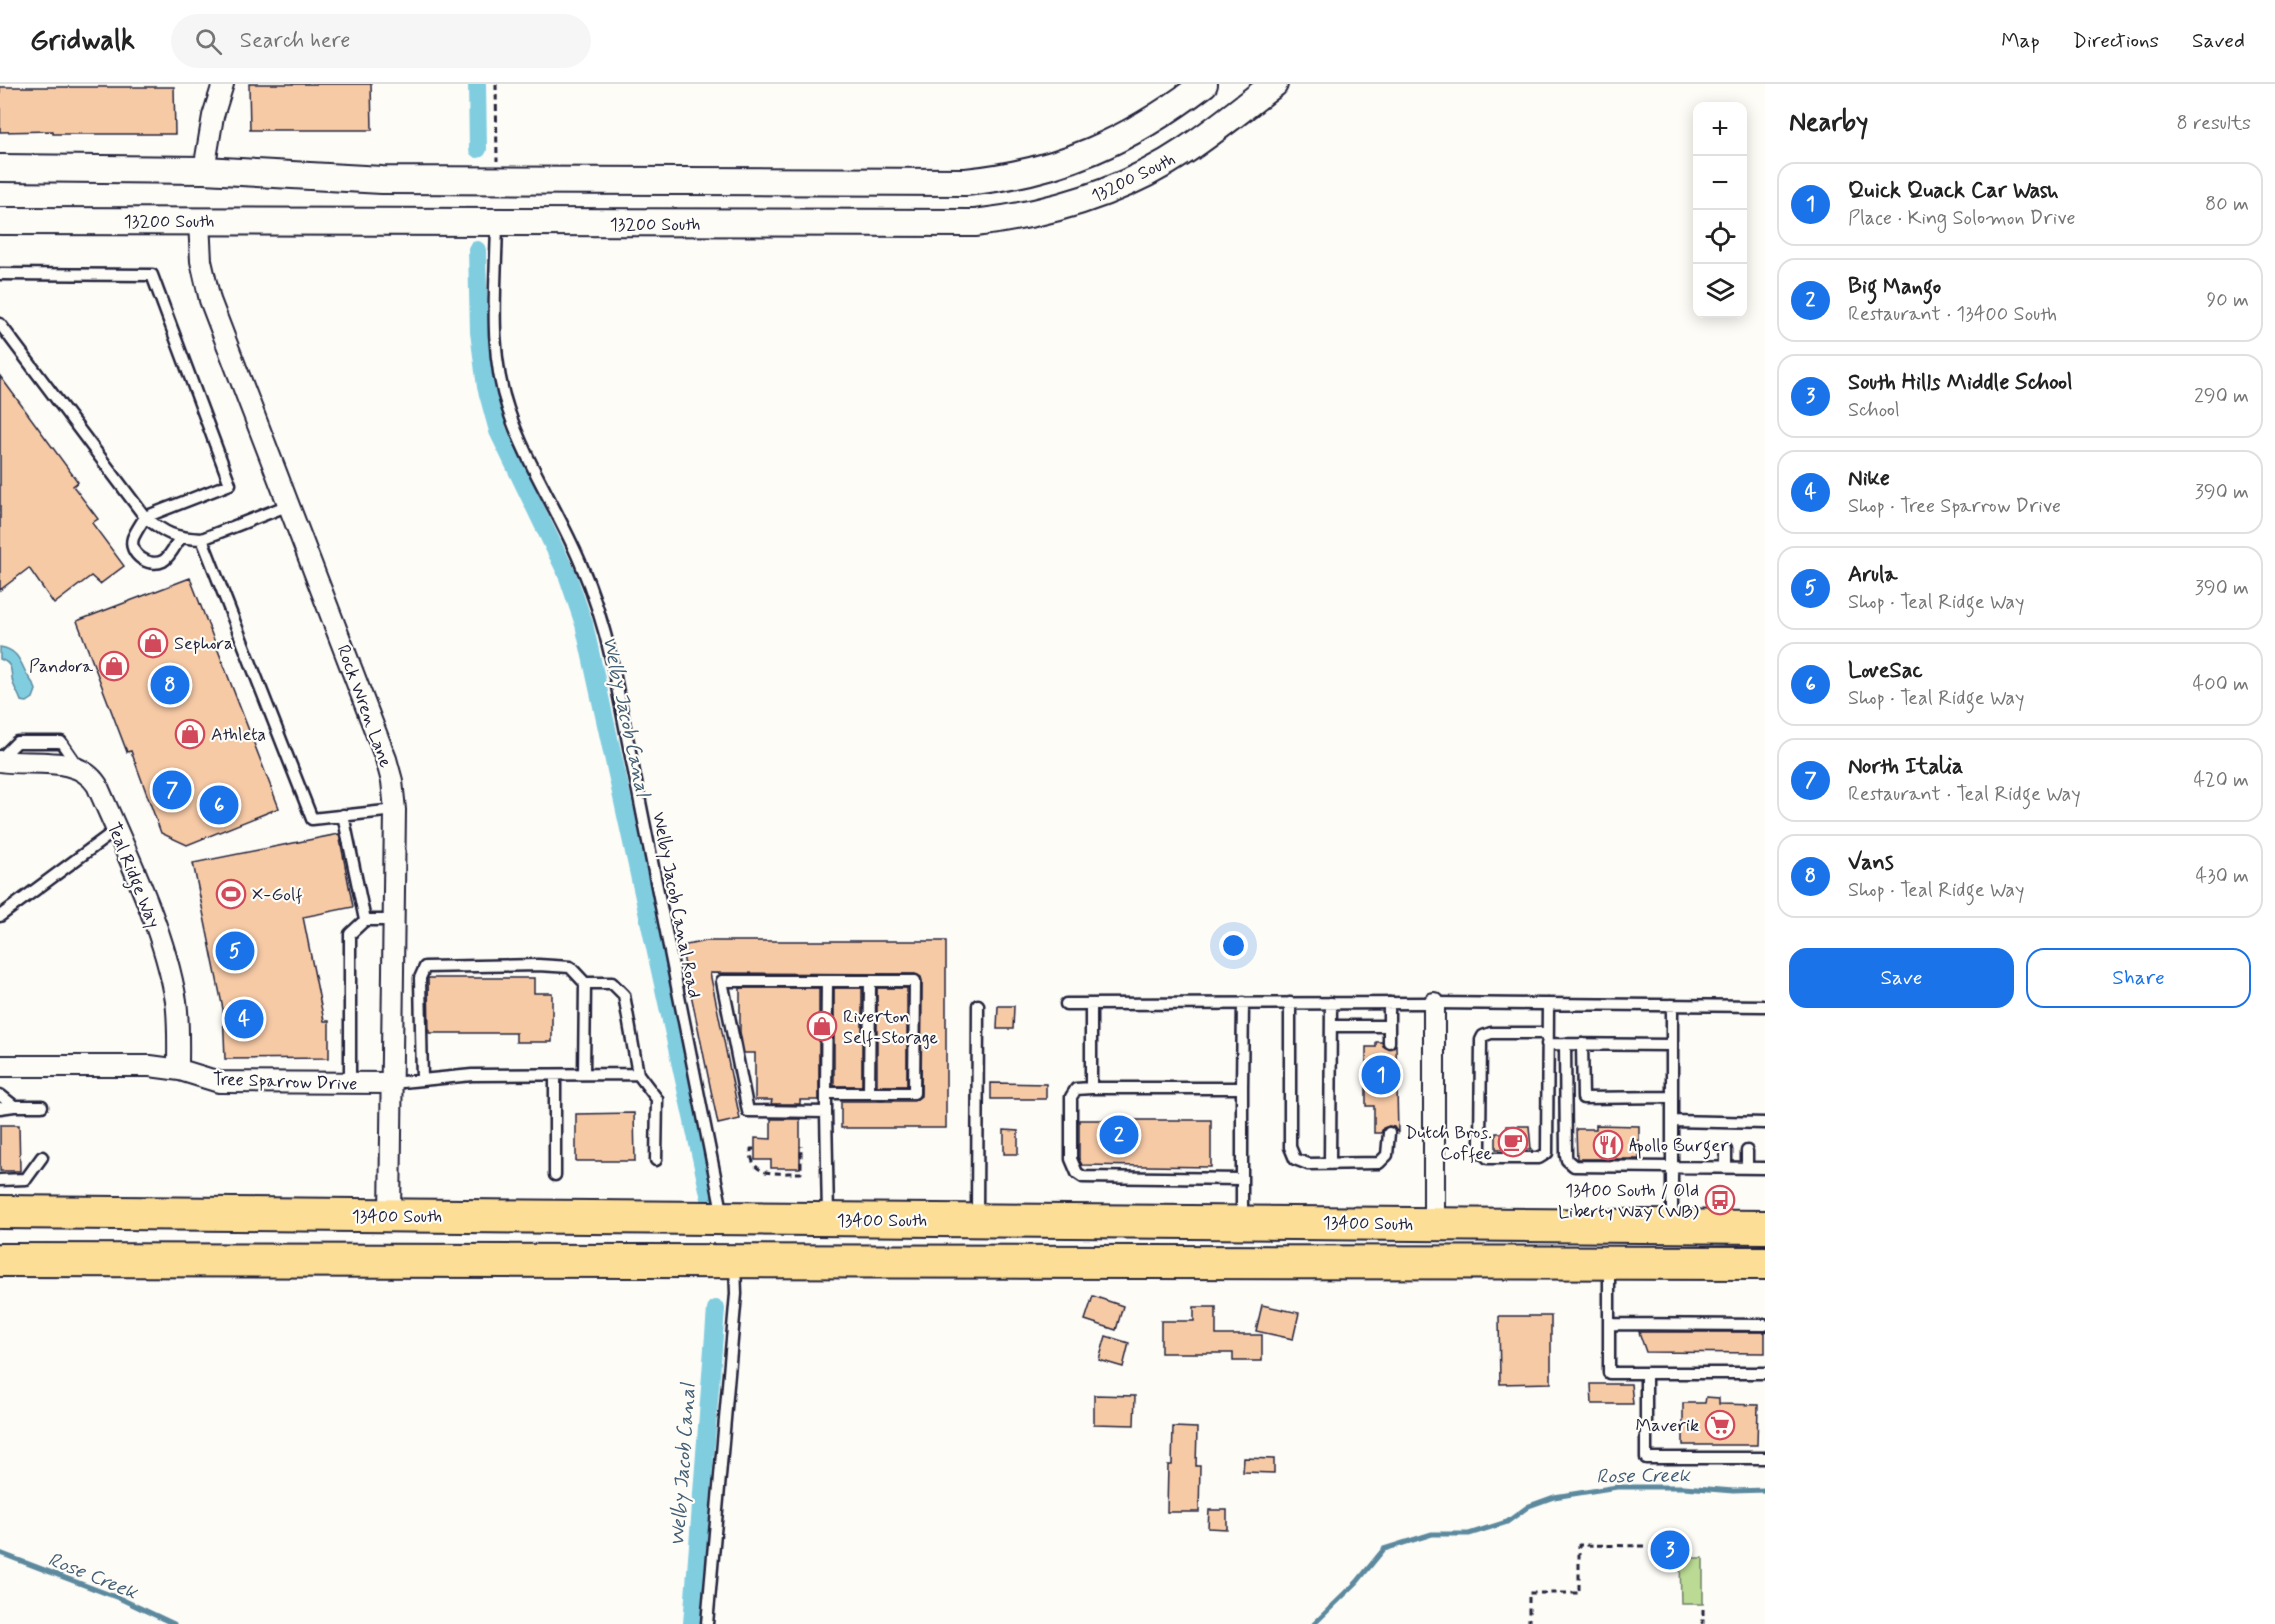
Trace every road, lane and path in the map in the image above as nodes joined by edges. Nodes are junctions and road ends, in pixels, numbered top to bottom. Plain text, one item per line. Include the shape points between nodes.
1 (223, 84) edge
2 (496, 84) edge
3 (1204, 84) edge
4 (1274, 84) edge
5 (0, 168) edge
6 (204, 170) junction
7 (497, 180) junction
8 (0, 221) edge
9 (199, 221) junction
10 (497, 223) junction
11 (0, 274) edge
12 (0, 324) edge
13 (289, 505) junction
14 (145, 517) junction
15 (180, 538) junction
16 (202, 538) junction
17 (0, 760) edge
18 (395, 810) junction
19 (343, 815) junction
20 (116, 830) junction
21 (0, 916) edge
22 (365, 920) junction
23 (393, 920) junction
24 (827, 981) junction
25 (870, 981) junction
26 (585, 983) junction
27 (1243, 1003) junction
28 (1290, 1003) junction
29 (1331, 1003) junction
30 (1389, 1003) junction
31 (1434, 1003) junction
32 (1066, 1004) dead end
33 (1091, 1004) junction
34 (1548, 1004) junction
35 (978, 1005) dead end
36 (1672, 1005) junction
37 (1765, 1006) edge
38 (1331, 1026) junction
39 (1389, 1026) junction
40 (1547, 1038) junction
41 (1389, 1042) dead end
42 (1565, 1044) junction
43 (1582, 1044) junction
44 (1672, 1045) junction
45 (0, 1066) edge
46 (178, 1069) junction
47 (584, 1074) junction
48 (638, 1074) junction
49 (555, 1075) junction
50 (422, 1080) junction
51 (350, 1083) junction
52 (392, 1083) junction
53 (1091, 1088) junction
54 (1242, 1088) junction
55 (826, 1093) junction
56 (869, 1093) junction
57 (0, 1095) edge
58 (1672, 1097) junction
59 (14, 1106) junction
60 (42, 1106) dead end
61 (0, 1108) edge
62 (826, 1112) junction
63 (1672, 1121) junction
64 (1765, 1122) edge
65 (1389, 1133) dead end
66 (801, 1146) dead end
67 (754, 1149) dead end
68 (1726, 1150) dead end
69 (1747, 1151) dead end
70 (42, 1157) dead end
71 (657, 1160) dead end
72 (1330, 1164) junction
73 (1672, 1168) junction
74 (1726, 1168) junction
75 (1747, 1168) junction
76 (1765, 1168) edge
77 (555, 1176) dead end
78 (1242, 1179) junction
79 (0, 1180) edge
80 (0, 1212) edge
81 (390, 1216) junction
82 (723, 1219) junction
83 (828, 1220) junction
84 (977, 1220) junction
85 (1242, 1222) junction
86 (1434, 1224) junction
87 (1672, 1226) junction
88 (1765, 1227) edge
89 (0, 1260) edge
90 (735, 1260) junction
91 (1609, 1263) junction
92 (1765, 1263) edge
93 (1609, 1324) junction
94 (1765, 1325) edge
95 (1646, 1373) junction
96 (1765, 1373) edge
97 (1765, 1458) edge
98 (1646, 1545) dead end
99 (1703, 1609) dead end
100 (707, 1624) edge
101 (1529, 1624) edge
102 (1703, 1624) edge

1 - 6 street
2 - 7 path
3 - 7 street via 1147,124 1096,150 1043,169 992,179 940,183
4 - 10 street, 13200 South via 1185,151 1142,176 1092,198 1039,214 942,225
5 - 6 street
6 - 7 street via 352,179
8 - 9 street, 13200 South
9 - 10 street, 13200 South
9 - 13 street, Rock Wren Lane via 201,261 210,300
10 - 82 lane, Welby Jacob Canal Road via 496,351 507,408 532,468 580,560 599,610
11 - 14 lane via 152,275 230,484
12 - 14 lane
13 - 16 lane
13 - 18 street, Rock Wren Lane via 386,759
14 - 15 lane via 165,533
14 - 15 lane via 132,540 143,561 165,560
15 - 16 lane
16 - 19 lane via 312,819
17 - 20 street, Teal Ridge Way via 79,768 97,785
18 - 19 lane
18 - 23 street, Rock Wren Lane
19 - 22 lane
20 - 21 lane
20 - 46 street, Teal Ridge Way via 145,896 173,988
22 - 23 lane
22 - 51 lane via 350,934
23 - 52 street, Rock Wren Lane
24 - 25 lane
24 - 55 lane
24 - 62 lane via 722,981 748,1111
25 - 56 lane
25 - 56 lane via 915,981 914,1093
26 - 47 lane
26 - 48 lane via 612,983 624,995
26 - 50 lane via 570,967 425,967 420,978
27 - 28 lane
27 - 33 lane
27 - 54 lane
28 - 29 lane
28 - 72 lane via 1292,1153 1301,1163
29 - 30 lane
29 - 38 lane
30 - 31 lane
30 - 39 lane
31 - 34 lane
31 - 86 street
32 - 33 lane
33 - 53 lane
34 - 36 lane
34 - 40 lane
35 - 84 lane
36 - 37 lane
36 - 44 lane
38 - 39 lane
38 - 72 lane
39 - 41 lane
40 - 40 lane via 1491,1033 1481,1040 1480,1151 1488,1158 1544,1157 1548,1148
40 - 42 lane
42 - 43 lane
42 - 73 lane via 1566,1155 1570,1164 1579,1168
43 - 44 lane
43 - 58 lane via 1583,1098
44 - 58 lane
45 - 46 street, Tree Sparrow Drive
46 - 51 street, Tree Sparrow Drive via 219,1082
47 - 48 lane
47 - 49 lane
48 - 71 lane via 657,1099
49 - 50 lane via 472,1075
49 - 77 lane
50 - 52 lane
51 - 52 street, Tree Sparrow Drive
52 - 81 street, Rock Wren Lane
53 - 54 lane
53 - 78 lane via 1076,1089 1071,1097 1071,1159 1083,1177
54 - 78 lane
55 - 56 lane
55 - 62 lane
57 - 59 lane
58 - 63 lane
59 - 60 lane
59 - 61 lane
62 - 83 lane
63 - 64 lane via 1726,1126
63 - 73 lane
65 - 72 lane via 1387,1155 1379,1163
66 - 67 path via 801,1173 759,1169 752,1163
68 - 74 lane
69 - 75 lane
70 - 79 lane via 26,1179
73 - 74 lane
73 - 87 lane
74 - 75 lane
75 - 76 lane
78 - 85 lane
80 - 81 main road, 13400 South
81 - 82 main road, 13400 South
82 - 83 main road, 13400 South
83 - 84 main road, 13400 South
84 - 85 main road, 13400 South
85 - 86 main road, 13400 South
86 - 87 main road, 13400 South
87 - 88 main road, 13400 South
89 - 90 main road
90 - 91 main road
90 - 100 lane via 736,1294
91 - 92 main road
91 - 93 lane
93 - 94 lane
93 - 95 lane via 1609,1372
95 - 96 lane
95 - 97 lane via 1646,1458
98 - 101 path via 1579,1545 1579,1593 1529,1593
99 - 102 path

